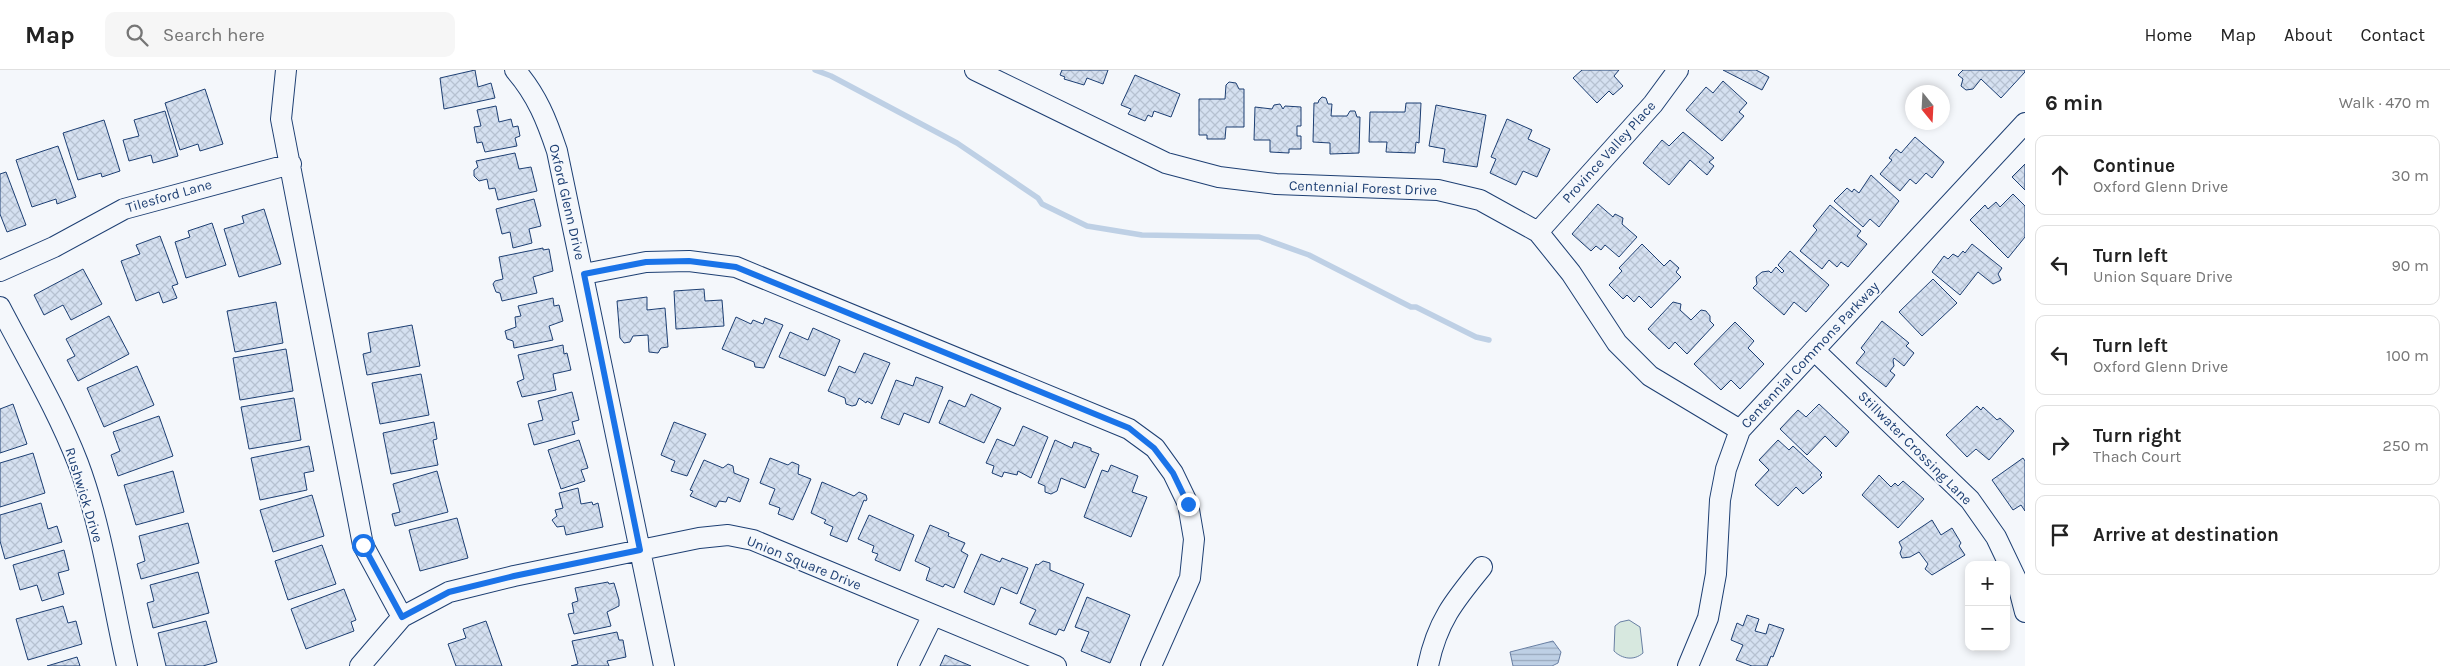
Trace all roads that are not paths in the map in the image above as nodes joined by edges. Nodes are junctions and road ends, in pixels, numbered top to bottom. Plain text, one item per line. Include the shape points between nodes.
1 (286, 70) edge
2 (515, 70) edge
3 (975, 70) edge
4 (1678, 70) edge
5 (2025, 123) edge
6 (291, 164) junction
7 (1538, 232) junction
8 (0, 271) edge
9 (584, 274) junction
10 (0, 307) edge
11 (1814, 350) junction
12 (1740, 430) junction
13 (640, 550) junction
14 (1482, 567) dead end
15 (2025, 612) edge
16 (933, 615) junction
17 (402, 617) junction
18 (127, 666) edge
19 (360, 666) edge
20 (664, 666) edge
21 (908, 666) edge
22 (1056, 666) edge
23 (1151, 666) edge
24 (1428, 666) edge
25 (1688, 666) edge

1 - 6 street via 281,119
2 - 9 street, Oxford Glenn Drive via 545,114 557,151
3 - 7 street, Centennial Forest Drive via 1166,163 1219,177 1276,184 1438,190 1480,200
4 - 7 street, Province Valley Place via 1653,104
5 - 11 street, Centennial Commons Parkway
6 - 8 street, Tilesford Lane via 124,209 54,247
6 - 17 street via 363,545
7 - 12 street, Centennial Forest Drive via 1571,273 1617,343 1650,376
9 - 13 street, Oxford Glenn Drive
9 - 23 street via 646,262 689,261 736,267 1129,428 1154,448 1173,473 1188,504 1194,540 1190,578
10 - 18 street, Rushwick Drive via 59,418 78,464 92,509
11 - 12 street, Centennial Commons Parkway
11 - 15 street, Stillwater Crossing Lane via 1970,500 1996,537 2017,581
12 - 25 street, Centennial Commons Parkway via 1726,469 1720,500 1716,574 1708,618
13 - 16 street, Union Square Drive via 699,538 728,535 745,538
13 - 17 street, Union Square Drive via 449,592
13 - 20 street, Oxford Glenn Drive
14 - 24 street via 1444,615
16 - 21 street
16 - 22 street, Union Square Drive
17 - 19 street, Union Square Drive

